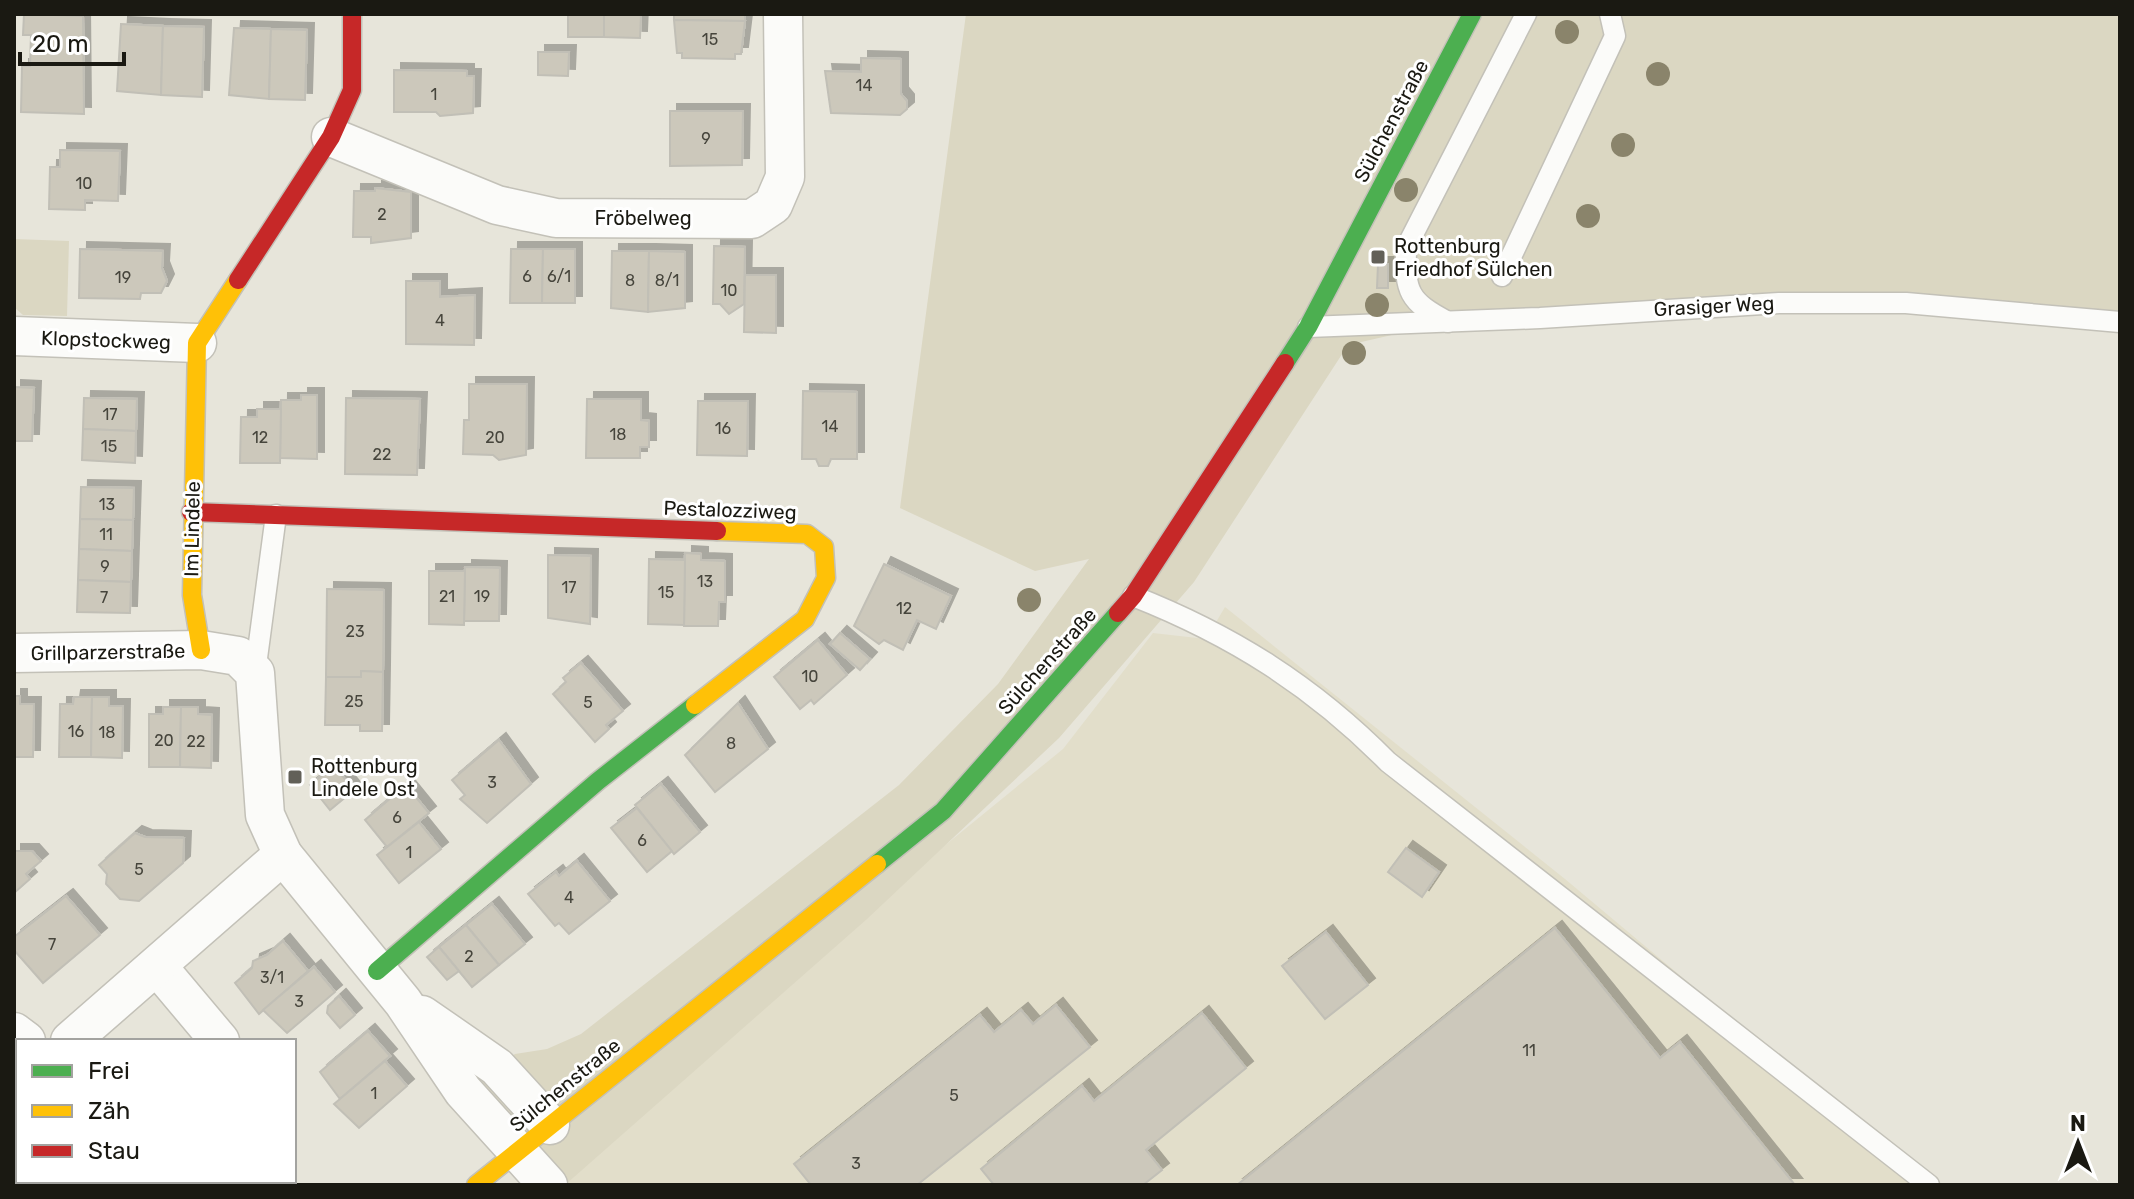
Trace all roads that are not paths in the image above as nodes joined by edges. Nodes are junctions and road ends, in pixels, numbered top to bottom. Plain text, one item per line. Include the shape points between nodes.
1 (352, 14) edge
2 (783, 14) edge
3 (1472, 14) edge
4 (1526, 14) edge
5 (1610, 14) edge
6 (331, 137) junction
7 (1502, 276) dead end
8 (1448, 322) junction
9 (2120, 322) edge
10 (1308, 327) junction
11 (14, 336) edge
12 (197, 343) junction
13 (191, 512) junction
14 (276, 515) junction
15 (1133, 596) junction
16 (201, 650) junction
17 (14, 653) edge
18 (255, 673) junction
19 (283, 855) junction
20 (157, 966) junction
21 (377, 971) junction
22 (403, 1002) junction
23 (72, 1039) edge
24 (218, 1039) edge
25 (550, 1125) junction
26 (517, 1152) junction
27 (476, 1185) edge
28 (548, 1185) edge
29 (1929, 1185) edge

1 - 6 street via 352,90
2 - 6 street, Fröbelweg via 785,177 773,205 752,219 556,218 497,205
3 - 10 street, Sülchenstraße
4 - 8 lane via 1406,248 1405,285 1421,308
5 - 7 lane via 1615,36
6 - 12 street
8 - 9 lane, Grasiger Weg via 1664,308 1906,303
8 - 10 lane, Grasiger Weg
10 - 15 street, Sülchenstraße
11 - 12 street, Klopstockweg
12 - 13 street, Im Lindele
13 - 14 street, Pestalozziweg
13 - 16 street, Im Lindele via 192,595
14 - 18 lane
14 - 21 street, Pestalozziweg via 807,534 824,547 826,578 805,619 598,781
15 - 25 street, Sülchenstraße via 943,811
15 - 29 lane via 1203,624 1244,648 1351,724 1388,762
16 - 17 street, Grillparzerstraße
16 - 18 street via 238,656
18 - 19 street via 265,815
19 - 20 street
19 - 21 street
20 - 23 street
20 - 24 street
21 - 22 street
22 - 25 street via 497,1067
22 - 26 street via 463,1091
25 - 26 street, Sülchenstraße
26 - 27 street, Sülchenstraße
26 - 28 street

